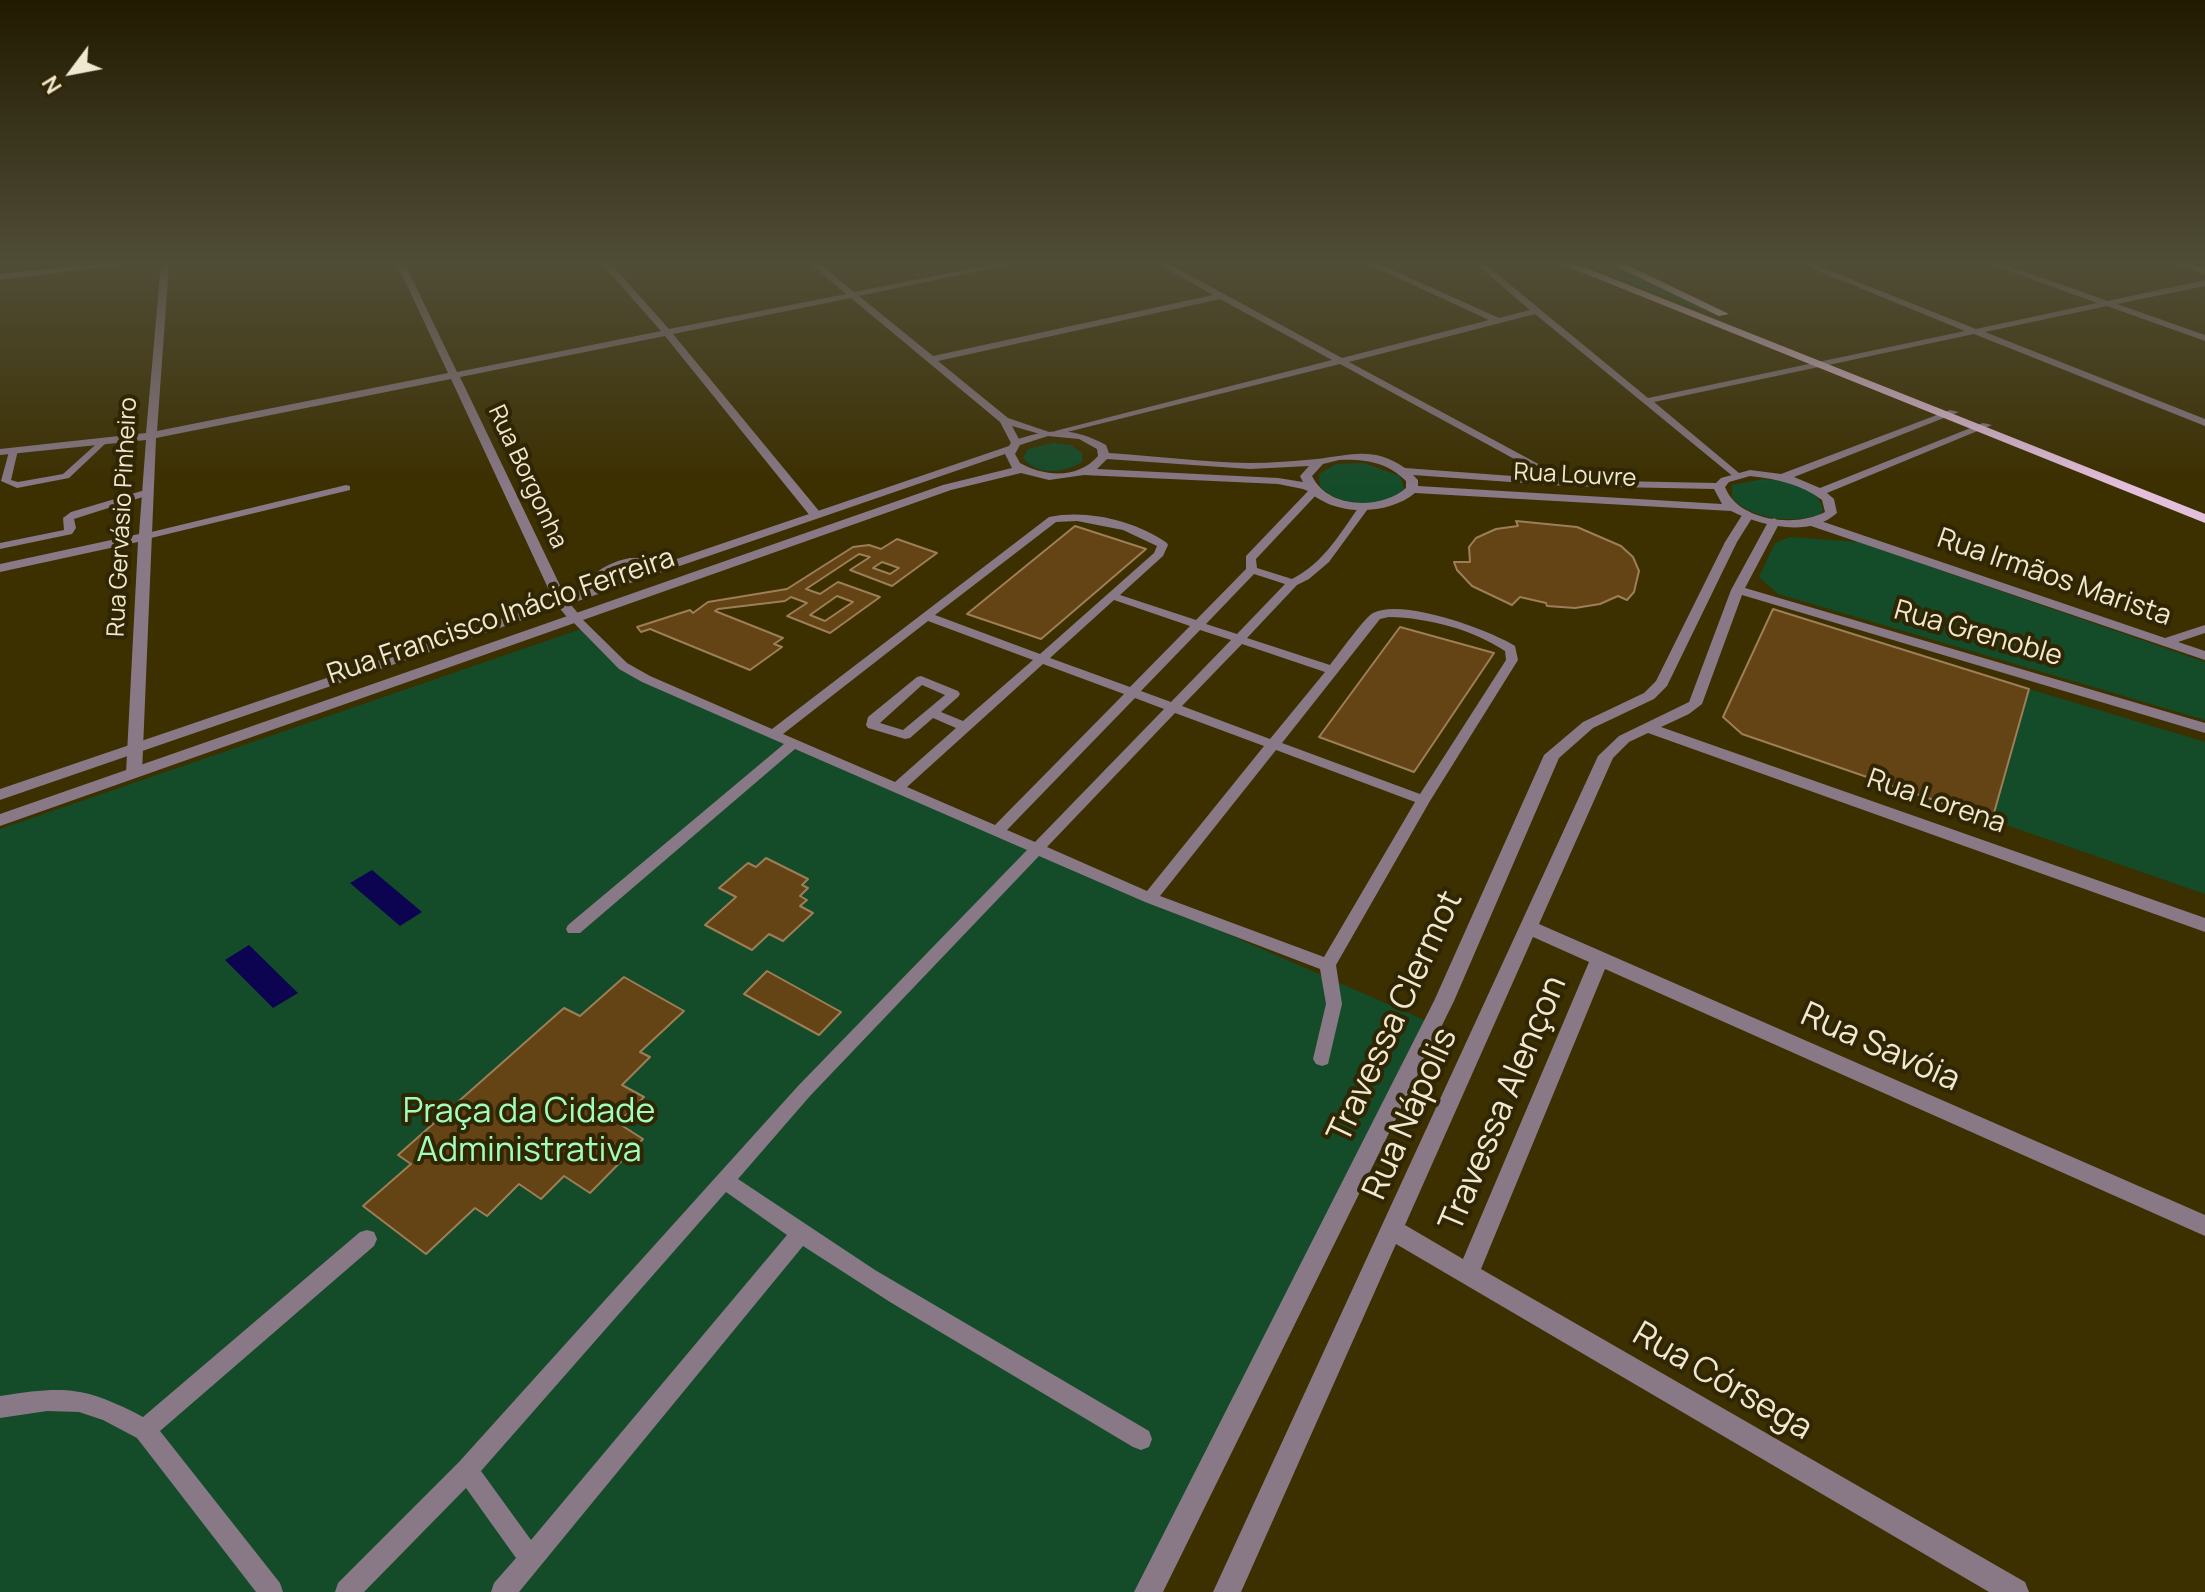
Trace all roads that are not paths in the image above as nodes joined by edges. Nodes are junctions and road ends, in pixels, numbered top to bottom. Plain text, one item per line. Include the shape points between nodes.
1 (157, 338) edge
2 (436, 338) edge
3 (629, 338) edge
4 (672, 338) edge
5 (904, 338) edge
6 (1029, 338) edge
7 (1303, 338) edge
8 (1426, 338) edge
9 (1569, 338) edge
10 (1749, 338) edge
11 (1778, 338) edge
12 (1944, 338) edge
13 (1990, 338) edge
14 (930, 360) junction
15 (1344, 360) junction
16 (1830, 362) junction
17 (1815, 365) junction
18 (453, 373) junction
19 (1646, 401) junction
20 (1949, 414) junction
21 (1004, 420) junction
22 (2205, 423) edge
23 (1982, 427) junction
24 (1053, 433) junction
25 (146, 436) junction
26 (103, 441) junction
27 (1013, 446) junction
28 (6, 451) edge
29 (1104, 456) junction
30 (1319, 462) junction
31 (1022, 469) junction
32 (1404, 471) junction
33 (1082, 472) junction
34 (1735, 475) junction
35 (1783, 477) junction
36 (1566, 483) junction
37 (1719, 486) junction
38 (346, 488) dead end
39 (1312, 489) junction
40 (1412, 489) junction
41 (1819, 492) junction
42 (145, 493) junction
43 (1365, 506) junction
44 (2205, 509) edge
45 (1741, 511) junction
46 (1831, 513) junction
47 (815, 514) junction
48 (2205, 519) edge
49 (1774, 522) junction
50 (1815, 523) junction
51 (147, 536) junction
52 (0, 546) edge
53 (1887, 546) junction
54 (0, 568) edge
55 (1252, 570) junction
56 (1293, 583) junction
57 (1737, 590) junction
58 (1112, 596) junction
59 (561, 601) junction
60 (926, 616) junction
61 (575, 618) junction
62 (1198, 625) junction
63 (2205, 629) edge
64 (1240, 639) junction
65 (2166, 642) junction
66 (2205, 656) edge
67 (1041, 659) junction
68 (1332, 670) junction
69 (1132, 693) junction
70 (1175, 709) junction
71 (932, 713) junction
72 (965, 727) junction
73 (2205, 728) edge
74 (1651, 729) junction
75 (773, 735) junction
76 (794, 743) junction
77 (1272, 745) junction
78 (135, 749) junction
79 (134, 773) junction
80 (897, 788) junction
81 (0, 795) edge
82 (1423, 800) junction
83 (0, 820) edge
84 (997, 831) junction
85 (1037, 847) junction
86 (1150, 898) junction
87 (2205, 925) edge
88 (1530, 928) junction
89 (574, 929) dead end
90 (1600, 959) junction
91 (1328, 965) junction
92 (1322, 1059) dead end
93 (725, 1181) junction
94 (2205, 1226) edge
95 (1394, 1231) junction
96 (800, 1234) junction
97 (367, 1239) dead end
98 (1468, 1274) junction
99 (0, 1407) edge
100 (145, 1430) junction
101 (1141, 1439) dead end
102 (467, 1470) junction
103 (530, 1558) junction
104 (271, 1592) edge
105 (347, 1592) edge
106 (503, 1592) edge
107 (1148, 1592) edge
108 (1227, 1592) edge
109 (2015, 1592) edge

1 - 25 street, Rua Gervásio Pinheiro
2 - 18 street, Rua Borgonha
3 - 18 street
4 - 47 street
5 - 14 street
6 - 14 street
7 - 15 street
8 - 15 street
9 - 19 street
10 - 17 main road
11 - 16 main road
12 - 16 street
13 - 22 street
14 - 21 street
15 - 24 street
15 - 36 street
16 - 17 street
16 - 20 main road
17 - 19 street
17 - 20 main road
18 - 25 street
18 - 59 street, Rua Borgonha
19 - 34 street
20 - 23 main road
20 - 35 street
21 - 24 street
21 - 27 street
23 - 41 street
23 - 44 main road
23 - 48 main road
24 - 27 street, Rua Francisco Inácio Ferreira
24 - 29 street via 1089,438 1102,447
25 - 26 street
25 - 42 street, Rua Gervásio Pinheiro
26 - 28 street
26 - 28 lane via 66,476 17,485 6,481
27 - 31 street via 1011,460
27 - 47 street, Rua Francisco Inácio Ferreira
29 - 30 street via 1250,466
29 - 33 street
30 - 32 street, Rua Louvre via 1363,457
30 - 39 street via 1306,476
31 - 33 street via 1044,476
31 - 61 street, Rua Francisco Inácio Ferreira via 947,487
32 - 36 street, Rua Louvre
32 - 40 street
33 - 39 street via 1278,481
34 - 35 street
34 - 37 street
35 - 41 street
36 - 37 street, Rua Louvre
37 - 45 street via 1719,493
38 - 51 lane
39 - 43 street via 1336,502
39 - 55 lane via 1250,558
40 - 43 street via 1397,502
40 - 45 street, Rua Louvre
41 - 46 street via 1832,506
42 - 51 street, Rua Gervásio Pinheiro
42 - 52 lane via 75,514 68,518 68,532
43 - 56 lane via 1328,557
45 - 49 street, Rua Louvre
45 - 107 street, Travessa Clermot via 1662,683 1649,696 1588,725 1552,755 1444,1001
46 - 50 street
46 - 53 street, Rua Irmãos Marista
47 - 59 street, Rua Francisco Inácio Ferreira
49 - 50 street, Rua Irmãos Marista
49 - 57 street
50 - 53 street, Rua Irmãos Marista
51 - 54 street
51 - 78 street, Rua Gervásio Pinheiro
53 - 65 street, Rua Irmãos Marista
55 - 56 lane
55 - 62 lane
56 - 64 lane
57 - 73 street, Rua Grenoble
57 - 74 street, Rua Nápolis via 1695,704
58 - 60 lane via 1163,545 1148,535 1065,516 1048,522
58 - 62 lane
58 - 67 lane
59 - 61 street, Rua Borgonha
59 - 78 street, Rua Francisco Inácio Ferreira
60 - 67 lane
60 - 75 lane
61 - 75 lane via 633,673
61 - 79 street, Rua Francisco Inácio Ferreira
62 - 64 lane
62 - 69 lane
63 - 65 street
64 - 68 lane
64 - 70 lane
65 - 66 street, Rua Irmãos Marista
67 - 69 lane
67 - 72 lane
68 - 77 lane
68 - 82 lane via 1371,620 1394,612 1489,636 1511,649 1512,660
69 - 70 lane
69 - 84 lane
70 - 77 lane
70 - 85 lane
71 - 71 lane via 953,693 921,680 871,723 901,736
71 - 72 lane
72 - 80 lane
74 - 87 street, Rua Lorena
74 - 88 street, Rua Nápolis via 1613,745 1606,756
75 - 76 lane
76 - 80 lane
76 - 89 lane
77 - 82 lane
77 - 86 lane
78 - 79 street, Rua Gervásio Pinheiro
78 - 81 street, Rua Francisco Inácio Ferreira
79 - 83 street, Rua Francisco Inácio Ferreira
80 - 84 lane
82 - 91 lane
84 - 85 lane
85 - 86 lane
85 - 93 lane
86 - 91 lane
88 - 90 street, Rua Savóia
88 - 95 street, Rua Nápolis
90 - 94 street, Rua Savóia
90 - 98 street, Travessa Alençon
91 - 92 lane via 1334,1004
93 - 96 lane
93 - 102 lane
95 - 98 street, Rua Córsega
95 - 108 street, Rua Nápolis
96 - 101 lane
96 - 103 lane
97 - 100 lane
98 - 109 street, Rua Córsega
99 - 100 lane via 79,1401
100 - 104 lane
102 - 103 lane
102 - 105 lane
103 - 106 lane

